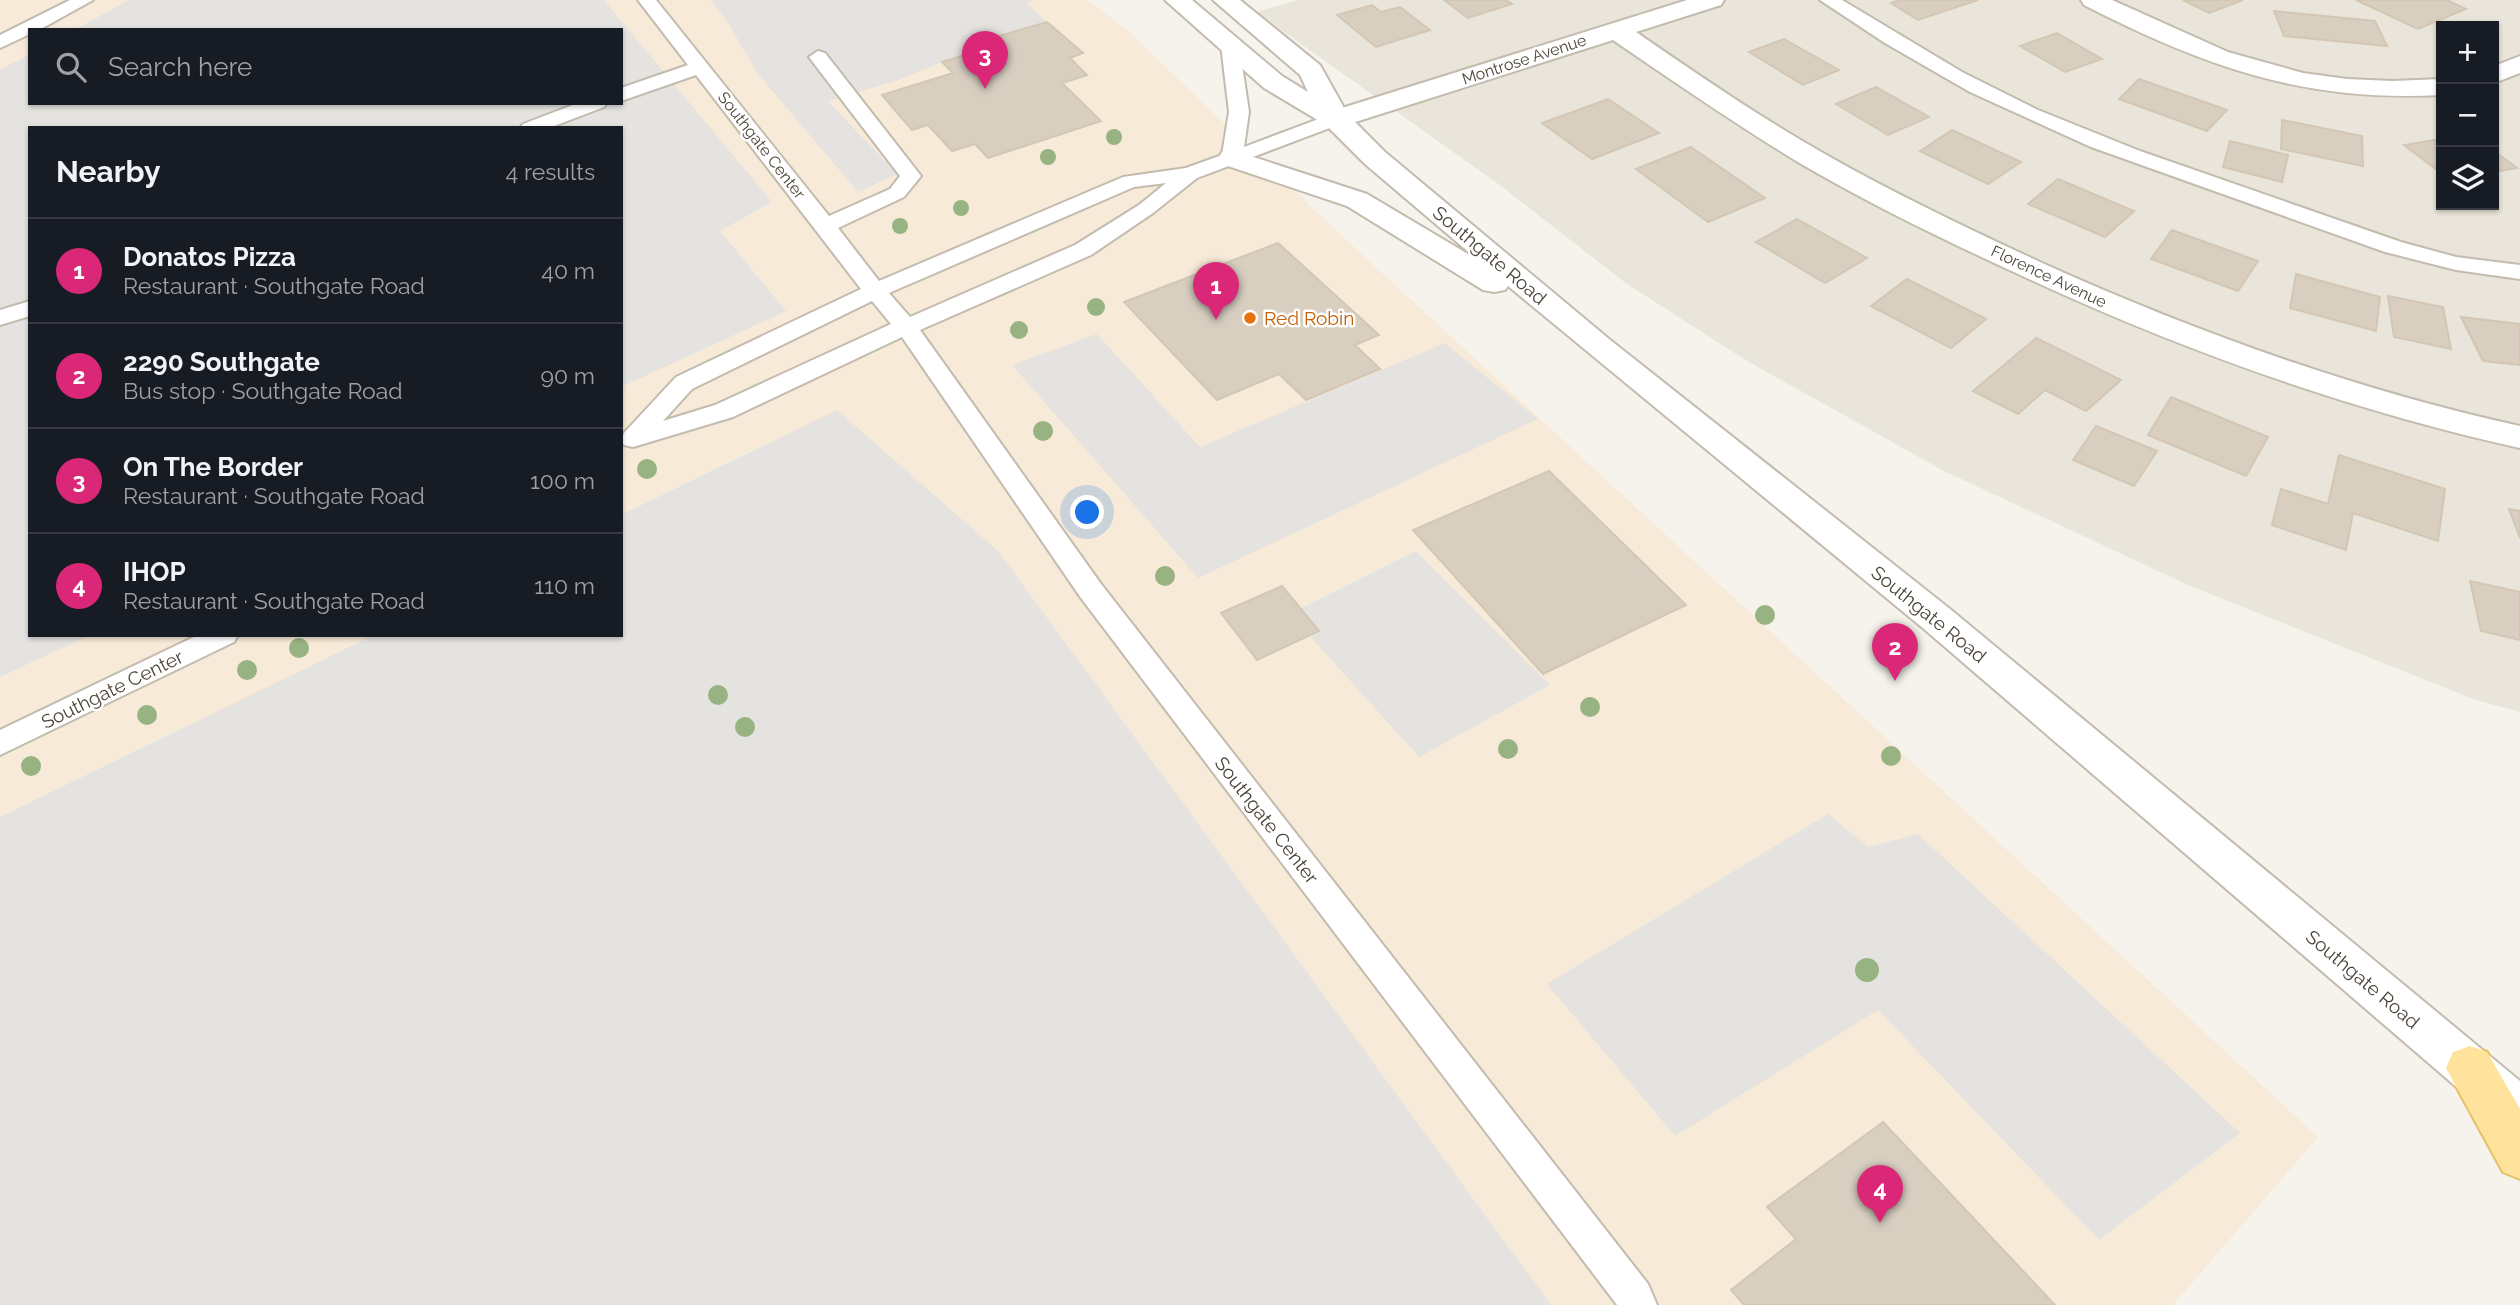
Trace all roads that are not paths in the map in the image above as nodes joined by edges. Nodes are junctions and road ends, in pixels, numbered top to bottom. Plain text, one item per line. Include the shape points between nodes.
1 (84, 0) edge
2 (647, 0) edge
3 (1177, 0) edge
4 (1225, 0) edge
5 (1712, 0) edge
6 (1829, 0) edge
7 (2093, 0) edge
8 (1616, 30) junction
9 (0, 42) edge
10 (1230, 45) junction
11 (818, 57) dead end
12 (2520, 64) edge
13 (700, 67) junction
14 (2499, 73) edge
15 (2436, 88) edge
16 (623, 94) edge
17 (592, 105) edge
18 (1336, 119) junction
19 (535, 126) edge
20 (1232, 158) junction
21 (1190, 174) junction
22 (826, 226) junction
23 (2520, 272) edge
24 (877, 290) junction
25 (28, 309) edge
26 (0, 318) edge
27 (906, 327) junction
28 (1598, 346) junction
29 (2520, 437) edge
30 (627, 441) edge
31 (220, 637) edge
32 (0, 743) edge
33 (2470, 1068) junction
34 (2520, 1111) edge
35 (2520, 1155) edge
36 (1638, 1305) edge

1 - 9 lane
2 - 13 lane, Southgate Center
3 - 10 street, Southgate Road
4 - 18 street, Southgate Road via 1311,71
5 - 8 street, Montrose Avenue
6 - 23 lane via 1997,98 2069,131 2361,237 2438,260
7 - 15 street via 2203,54 2251,69 2353,89
8 - 18 street, Montrose Avenue
8 - 29 street, Florence Avenue via 1742,116 1837,173 2080,292 2251,362 2329,388
10 - 18 street, Southgate Road via 1273,82
10 - 20 lane via 1239,112
11 - 22 lane via 911,176 897,193
12 - 14 street
13 - 16 lane
13 - 22 lane, Southgate Center
17 - 19 lane
18 - 20 lane
18 - 28 street, Southgate Road via 1375,158
20 - 21 lane
20 - 28 street via 1357,200
21 - 24 lane via 1130,181
21 - 27 lane via 1083,250
22 - 24 lane, Southgate Center
24 - 27 lane, Southgate Center
24 - 30 lane via 684,383
25 - 26 lane
27 - 30 lane via 724,411
27 - 36 lane, Southgate Center via 1091,591
28 - 33 street, Southgate Road via 1937,619
31 - 32 lane, Southgate Center
33 - 34 street, Southgate Road
33 - 35 main road

